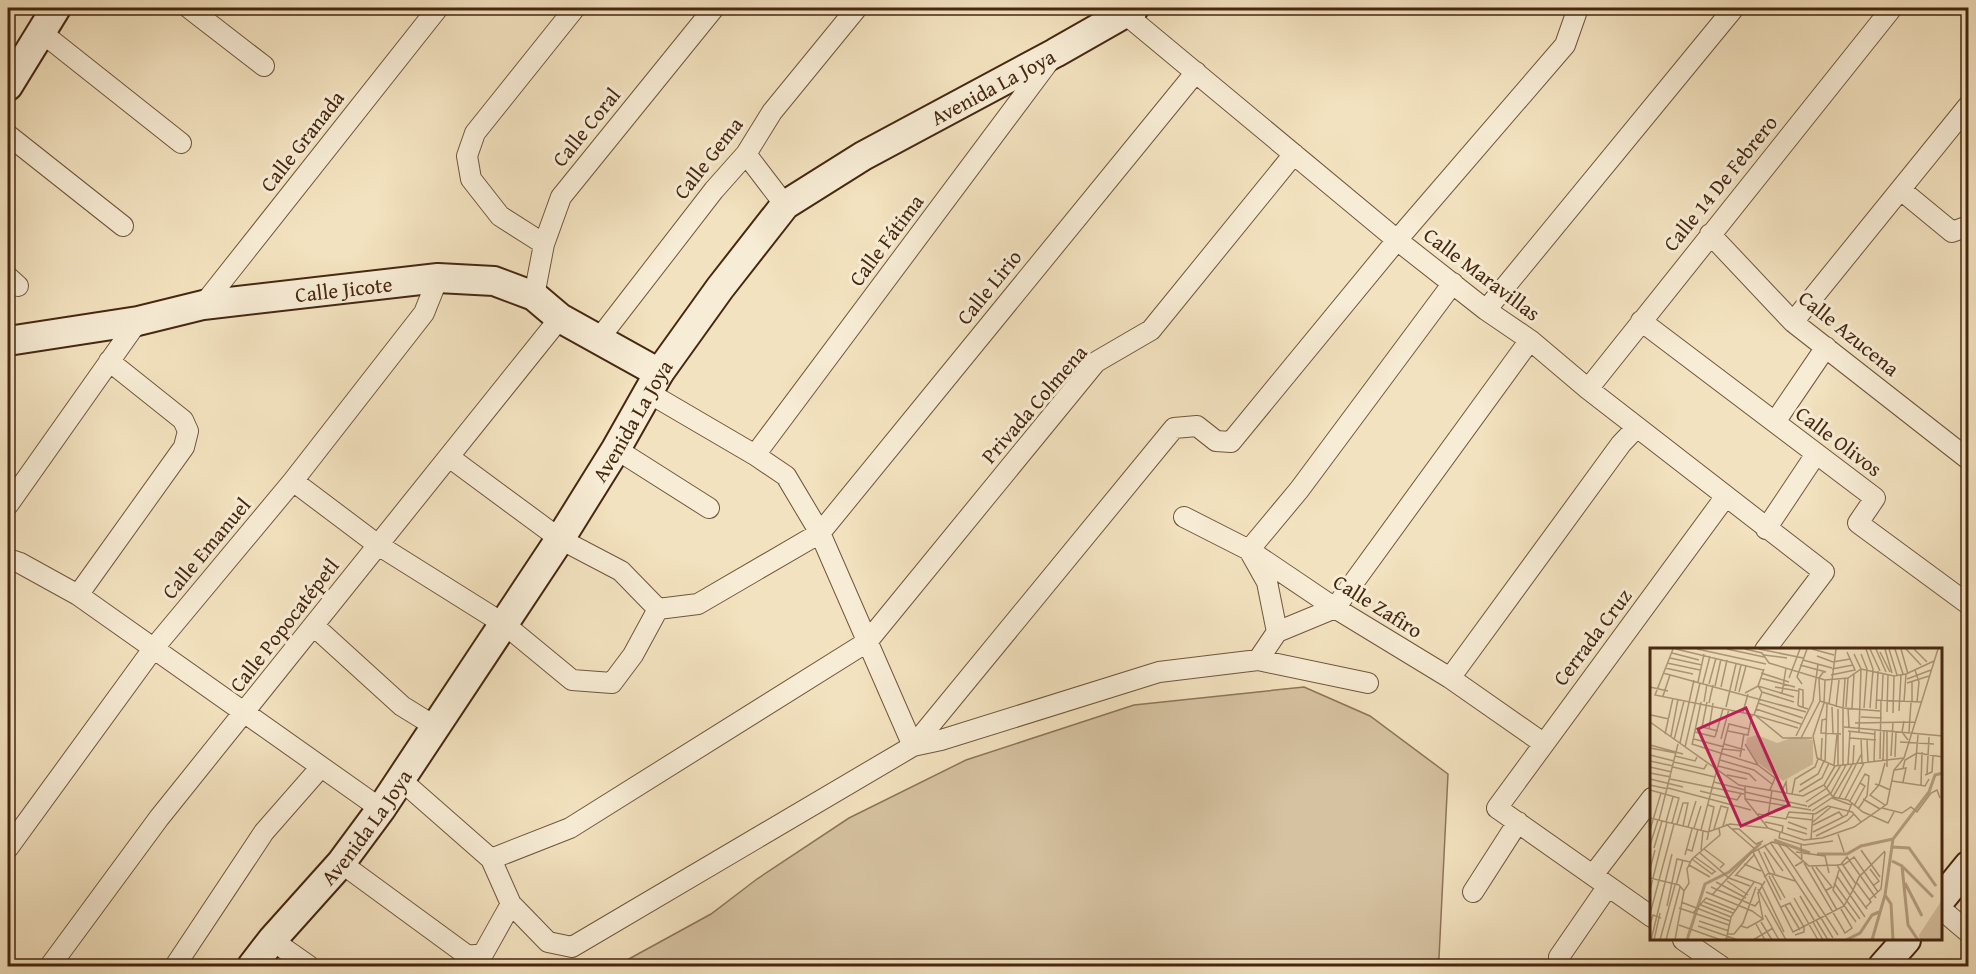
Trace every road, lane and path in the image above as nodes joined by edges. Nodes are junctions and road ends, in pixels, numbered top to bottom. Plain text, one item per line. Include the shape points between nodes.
1 (56, 8) edge
2 (189, 8) edge
3 (438, 8) edge
4 (575, 8) edge
5 (714, 8) edge
6 (857, 8) edge
7 (1578, 8) edge
8 (1734, 8) edge
9 (1892, 8) edge
10 (1125, 9) edge
11 (41, 32) junction
12 (1055, 53) junction
13 (264, 66) dead end
14 (1196, 72) junction
15 (8, 86) edge
16 (1968, 106) edge
17 (8, 135) edge
18 (181, 143) dead end
19 (746, 154) junction
20 (1294, 154) junction
21 (1901, 190) junction
22 (785, 205) junction
23 (123, 226) dead end
24 (1968, 226) edge
25 (1710, 234) junction
26 (1397, 240) junction
27 (544, 244) junction
28 (438, 278) junction
29 (1453, 284) junction
30 (534, 296) junction
31 (203, 305) junction
32 (1486, 309) junction
33 (560, 318) junction
34 (138, 321) junction
35 (1641, 321) junction
36 (1793, 322) junction
37 (598, 340) junction
38 (1530, 340) junction
39 (8, 341) edge
40 (1826, 347) junction
41 (109, 361) junction
42 (654, 383) junction
43 (1588, 389) junction
44 (1775, 422) junction
45 (1637, 427) junction
46 (616, 449) junction
47 (1816, 454) junction
48 (755, 456) junction
49 (449, 457) junction
50 (1968, 459) edge
51 (293, 481) junction
52 (1726, 496) junction
53 (8, 505) edge
54 (709, 508) dead end
55 (1184, 517) dead end
56 (1766, 529) junction
57 (820, 533) junction
58 (560, 539) junction
59 (378, 544) junction
60 (1249, 550) junction
61 (8, 559) edge
62 (78, 595) junction
63 (1968, 604) edge
64 (1335, 608) junction
65 (658, 609) junction
66 (504, 624) junction
67 (314, 626) junction
68 (1277, 632) junction
69 (867, 642) junction
70 (1767, 648) edge
71 (153, 649) junction
72 (1258, 660) junction
73 (1450, 678) junction
74 (1368, 683) dead end
75 (244, 714) junction
76 (436, 727) junction
77 (1544, 743) junction
78 (913, 746) junction
79 (321, 767) junction
80 (401, 780) junction
81 (1650, 801) edge
82 (381, 809) junction
83 (1518, 822) junction
84 (8, 848) edge
85 (491, 860) junction
86 (341, 863) junction
87 (1968, 866) edge
88 (1600, 881) junction
89 (1473, 892) dead end
90 (1943, 896) edge
91 (511, 904) junction
92 (1943, 912) edge
93 (1650, 916) edge
94 (1968, 932) edge
95 (272, 940) junction
96 (1686, 941) edge
97 (1904, 941) edge
98 (1559, 957) dead end
99 (50, 966) edge
100 (175, 966) edge
101 (252, 966) edge
102 (309, 966) edge
103 (1721, 966) edge
104 (1883, 966) edge

1 - 11 main road
2 - 13 street
3 - 31 street, Calle Granada
4 - 27 street via 475,133 467,156 471,179 500,216
5 - 27 street, Calle Coral via 561,197
6 - 19 street, Calle Gema via 772,112
7 - 26 street via 1565,45
8 - 32 street
9 - 25 street, Calle 14 De Febrero
10 - 12 main road, Avenida La Joya
10 - 14 street, Calle Maravillas
11 - 15 main road
11 - 18 street
12 - 22 main road, Avenida La Joya via 863,156
12 - 48 street, Calle Fátima
14 - 20 street, Calle Maravillas
14 - 57 street, Calle Lirio
16 - 21 street
17 - 23 street
19 - 22 street
19 - 37 street, Calle Gema
20 - 26 street, Calle Maravillas
20 - 69 street, Privada Colmena via 1151,330 1096,362
21 - 24 street via 1952,232
21 - 36 street
22 - 42 main road, Avenida La Joya via 720,288
25 - 35 street, Calle 14 De Febrero
25 - 36 street, Calle Azucena
26 - 29 street, Calle Maravillas
26 - 78 street via 1231,442 1216,441 1197,426 1174,428
27 - 30 street, Calle Coral
28 - 30 main road, Calle Jicote via 494,281
28 - 31 main road, Calle Jicote
28 - 51 street, Calle Emanuel via 424,313
29 - 32 street, Calle Maravillas
29 - 60 street via 1299,490
30 - 33 main road, Calle Jicote
31 - 34 main road, Calle Jicote
32 - 38 street, Calle Maravillas
33 - 37 main road, Calle Jicote
33 - 49 street, Calle Popocatépetl
34 - 39 main road, Calle Jicote
34 - 41 street
35 - 43 street, Calle 14 De Febrero
35 - 44 street, Calle Olivos
36 - 40 street, Calle Azucena
37 - 42 main road, Calle Jicote
38 - 43 street, Calle Maravillas
38 - 64 street
40 - 44 street
40 - 50 street, Calle Azucena
41 - 53 street
41 - 62 street via 183,420 188,431 184,447
42 - 46 main road, Avenida La Joya
42 - 48 street
43 - 45 street, Calle Maravillas
44 - 47 street, Calle Olivos
45 - 52 street, Calle Maravillas
45 - 73 street
46 - 54 street
46 - 58 main road, Avenida La Joya
47 - 56 street
47 - 63 street, Calle Olivos via 1875,498 1858,523
48 - 57 street via 786,476
49 - 58 street
49 - 59 street, Calle Popocatépetl
51 - 59 street
51 - 71 street, Calle Emanuel
52 - 56 street, Calle Maravillas
52 - 77 street, Cerrada Cruz
55 - 60 street, Calle Zafiro
56 - 70 street, Calle Maravillas via 1824,572
57 - 65 street via 698,604
57 - 69 street
58 - 65 street via 621,571
58 - 66 main road, Avenida La Joya
59 - 66 street
59 - 67 street, Calle Popocatépetl
60 - 64 street, Calle Zafiro
60 - 68 street via 1267,582
61 - 62 street
62 - 71 street
64 - 68 street
64 - 73 street, Calle Zafiro
65 - 66 street via 633,655 612,683 572,680
66 - 76 main road, Avenida La Joya
67 - 75 street, Calle Popocatépetl
67 - 76 street via 402,706
68 - 72 street
69 - 78 street
69 - 85 street, Privada Colmena via 570,828
71 - 75 street
71 - 84 street, Calle Emanuel
72 - 74 street
72 - 78 street via 1159,672
73 - 77 street, Calle Zafiro
75 - 79 street
75 - 99 street, Calle Popocatépetl via 159,818
76 - 80 main road, Avenida La Joya
77 - 83 street, Cerrada Cruz via 1497,808
78 - 91 street via 572,947 548,942
79 - 82 street
79 - 100 street via 264,832
80 - 82 main road, Avenida La Joya
80 - 85 street
81 - 88 street
82 - 86 main road, Avenida La Joya
83 - 88 street
83 - 89 street
85 - 91 street
86 - 91 street via 468,956 483,954
86 - 95 main road, Avenida La Joya
87 - 90 main road
88 - 93 street
88 - 98 street
92 - 94 street
95 - 101 main road, Avenida La Joya
95 - 102 street
96 - 103 street
97 - 104 main road

